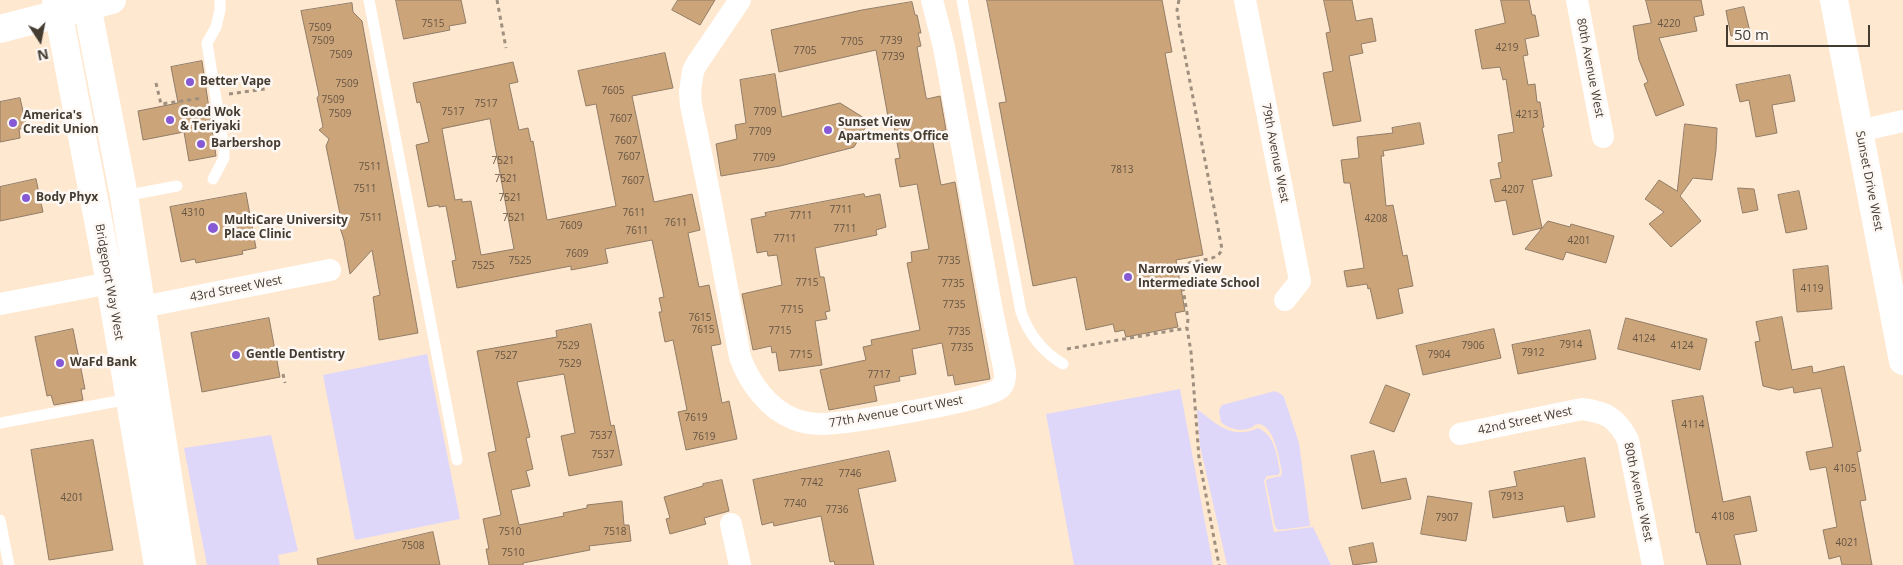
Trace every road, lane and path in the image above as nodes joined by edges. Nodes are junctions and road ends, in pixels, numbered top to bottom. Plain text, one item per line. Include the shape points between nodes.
1 (220, 0) edge
2 (369, 0) edge
3 (497, 0) edge
4 (740, 0) edge
5 (932, 0) edge
6 (962, 0) edge
7 (1179, 0) edge
8 (1245, 0) edge
9 (1577, 0) edge
10 (1834, 0) edge
11 (95, 2) edge
12 (57, 7) edge
13 (0, 29) edge
14 (506, 48) dead end
15 (1903, 121) edge
16 (1859, 131) junction
17 (1603, 137) dead end
18 (213, 178) dead end
19 (177, 186) dead end
20 (124, 196) junction
21 (330, 270) dead end
22 (110, 283) junction
23 (1286, 300) dead end
24 (0, 304) edge
25 (142, 307) junction
26 (1899, 315) edge
27 (1187, 328) junction
28 (1047, 353) junction
29 (1903, 362) edge
30 (1063, 364) dead end
31 (283, 374) dead end
32 (285, 383) dead end
33 (129, 399) junction
34 (1616, 422) joint
35 (0, 424) edge
36 (1460, 434) dead end
37 (457, 460) dead end
38 (0, 520) edge
39 (731, 524) dead end
40 (10, 565) edge
41 (158, 565) edge
42 (182, 565) edge
43 (740, 565) edge
44 (1219, 565) edge
45 (1653, 565) edge

1 - 18 lane via 216,27 207,43 224,148 224,158
2 - 37 lane
3 - 14 path
4 - 5 street, 77th Avenue Court West via 696,66 691,83 691,104 744,369 758,390 786,416 822,424 863,420 978,398 998,390 1005,382 944,48
6 - 28 lane via 1021,312 1030,333
7 - 27 path via 1180,30 1222,249 1217,256 1182,266 1180,270
8 - 23 street, 79th Avenue West via 1300,281
9 - 17 street, 80th Avenue West
10 - 16 main road, Sunset Drive West
11 - 12 main road
11 - 20 main road
12 - 13 main road
12 - 22 main road, Bridgeport Way West
15 - 16 street
16 - 26 main road, Sunset Drive West
19 - 20 lane
20 - 25 main road
21 - 25 street, 43rd Street West
22 - 24 street
22 - 33 main road, Bridgeport Way West
25 - 42 main road
26 - 29 main road, Sunset Drive West
27 - 28 path
27 - 44 path via 1200,458
28 - 30 lane
31 - 32 path
33 - 35 lane
33 - 41 main road, Bridgeport Way West
34 - 36 street, 42nd Street West via 1598,411 1582,409
34 - 45 street, 80th Avenue West via 1628,440
38 - 40 lane
39 - 43 street

